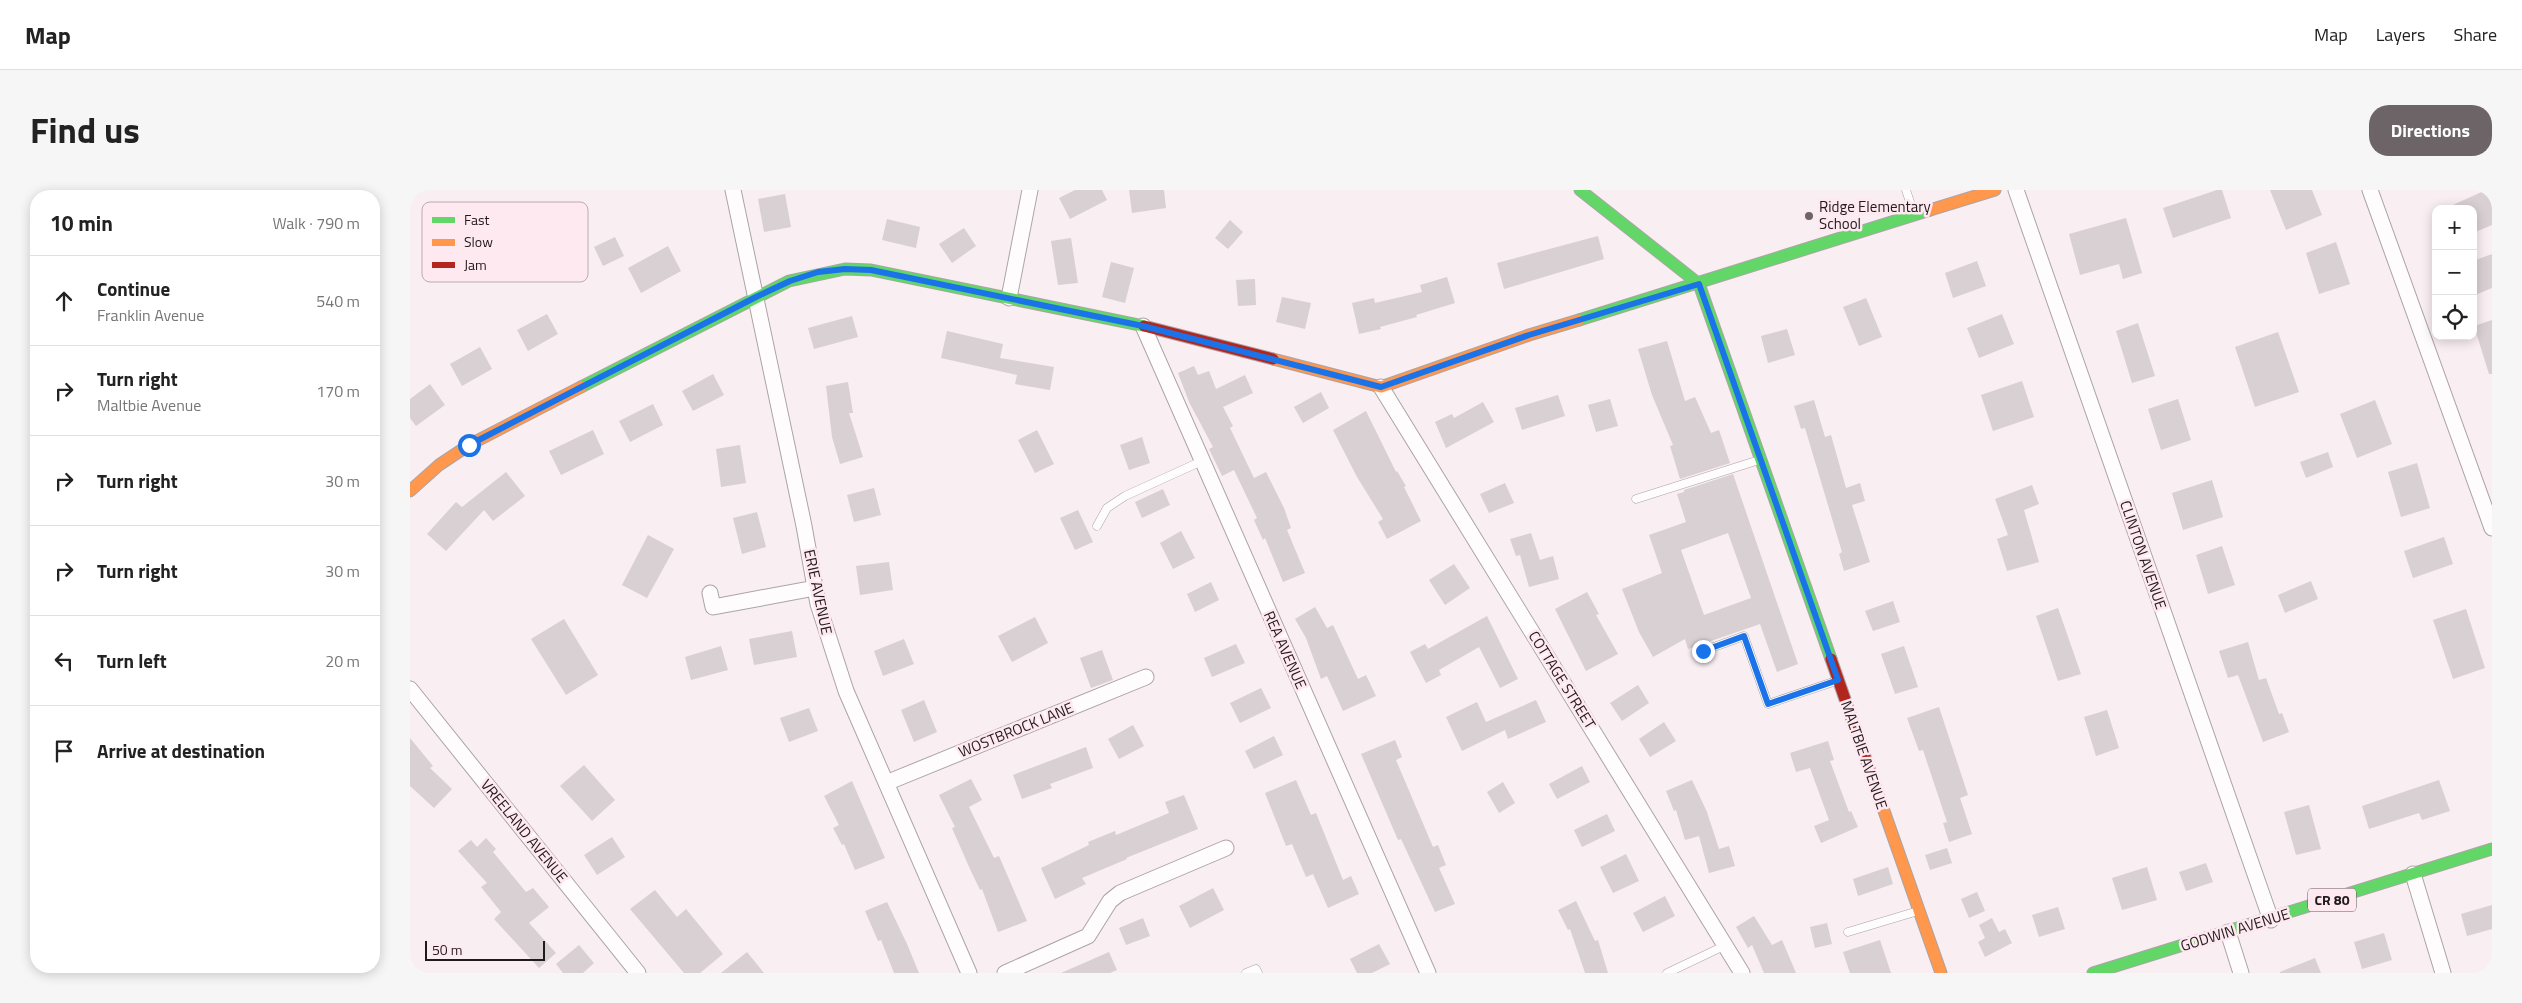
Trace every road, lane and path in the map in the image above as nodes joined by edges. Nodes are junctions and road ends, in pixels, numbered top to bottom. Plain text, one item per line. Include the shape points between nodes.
1 (733, 190) edge
2 (1030, 190) edge
3 (1580, 190) edge
4 (1906, 190) edge
5 (1995, 190) edge
6 (2016, 190) edge
7 (2370, 190) edge
8 (1914, 216) junction
9 (1699, 284) junction
10 (756, 297) junction
11 (1010, 298) junction
12 (1143, 326) junction
13 (1381, 387) junction
14 (1761, 460) junction
15 (1202, 461) junction
16 (410, 491) edge
17 (1636, 499) dead end
18 (1097, 526) dead end
19 (2492, 528) edge
20 (815, 588) junction
21 (710, 593) dead end
22 (1703, 651) dead end
23 (1146, 677) dead end
24 (1838, 680) junction
25 (410, 689) edge
26 (886, 783) junction
27 (1226, 848) dead end
28 (2492, 849) edge
29 (2413, 874) junction
30 (1919, 910) junction
31 (2271, 920) junction
32 (1848, 932) dead end
33 (2228, 932) junction
34 (1726, 945) junction
35 (2125, 968) edge
36 (638, 973) edge
37 (969, 973) edge
38 (1005, 973) edge
39 (1246, 973) edge
40 (1258, 973) edge
41 (1428, 973) edge
42 (1667, 973) edge
43 (1742, 973) edge
44 (1941, 973) edge
45 (2093, 973) edge
46 (2241, 973) edge
47 (2443, 973) edge

1 - 10 street, ERIE AVENUE
2 - 11 street
3 - 9 street
4 - 8 lane
5 - 8 street
6 - 31 street, CLINTON AVENUE
7 - 19 street
8 - 9 street
9 - 13 street via 1529,335
9 - 14 street, MALTBIE AVENUE
10 - 11 street via 818,272 845,269 871,270
10 - 16 street via 469,445 439,464
10 - 20 street, ERIE AVENUE
11 - 12 street
12 - 13 street
12 - 15 street, REA AVENUE
13 - 34 street, COTTAGE STREET
14 - 17 lane
14 - 24 street, MALTBIE AVENUE
15 - 18 lane via 1125,496 1107,508
15 - 41 street, REA AVENUE
20 - 21 street via 713,608
20 - 26 street, ERIE AVENUE via 846,691
22 - 24 lane via 1744,636 1768,704
23 - 26 street, WOSTBROCK LANE
24 - 30 street, MALTBIE AVENUE
25 - 36 street, VREELAND AVENUE
26 - 37 street, ERIE AVENUE
27 - 38 street via 1120,893 1110,901 1088,936
28 - 29 street, GODWIN AVENUE / CR 80
29 - 31 street, GODWIN AVENUE / CR 80
29 - 47 street
30 - 32 lane
30 - 44 street, MALTBIE AVENUE
31 - 33 street, GODWIN AVENUE / CR 80
33 - 35 street, GODWIN AVENUE / CR 80
33 - 46 street
34 - 42 lane
34 - 43 street, COTTAGE STREET
35 - 45 street, GODWIN AVENUE / CR 80
39 - 40 lane via 1256,969

